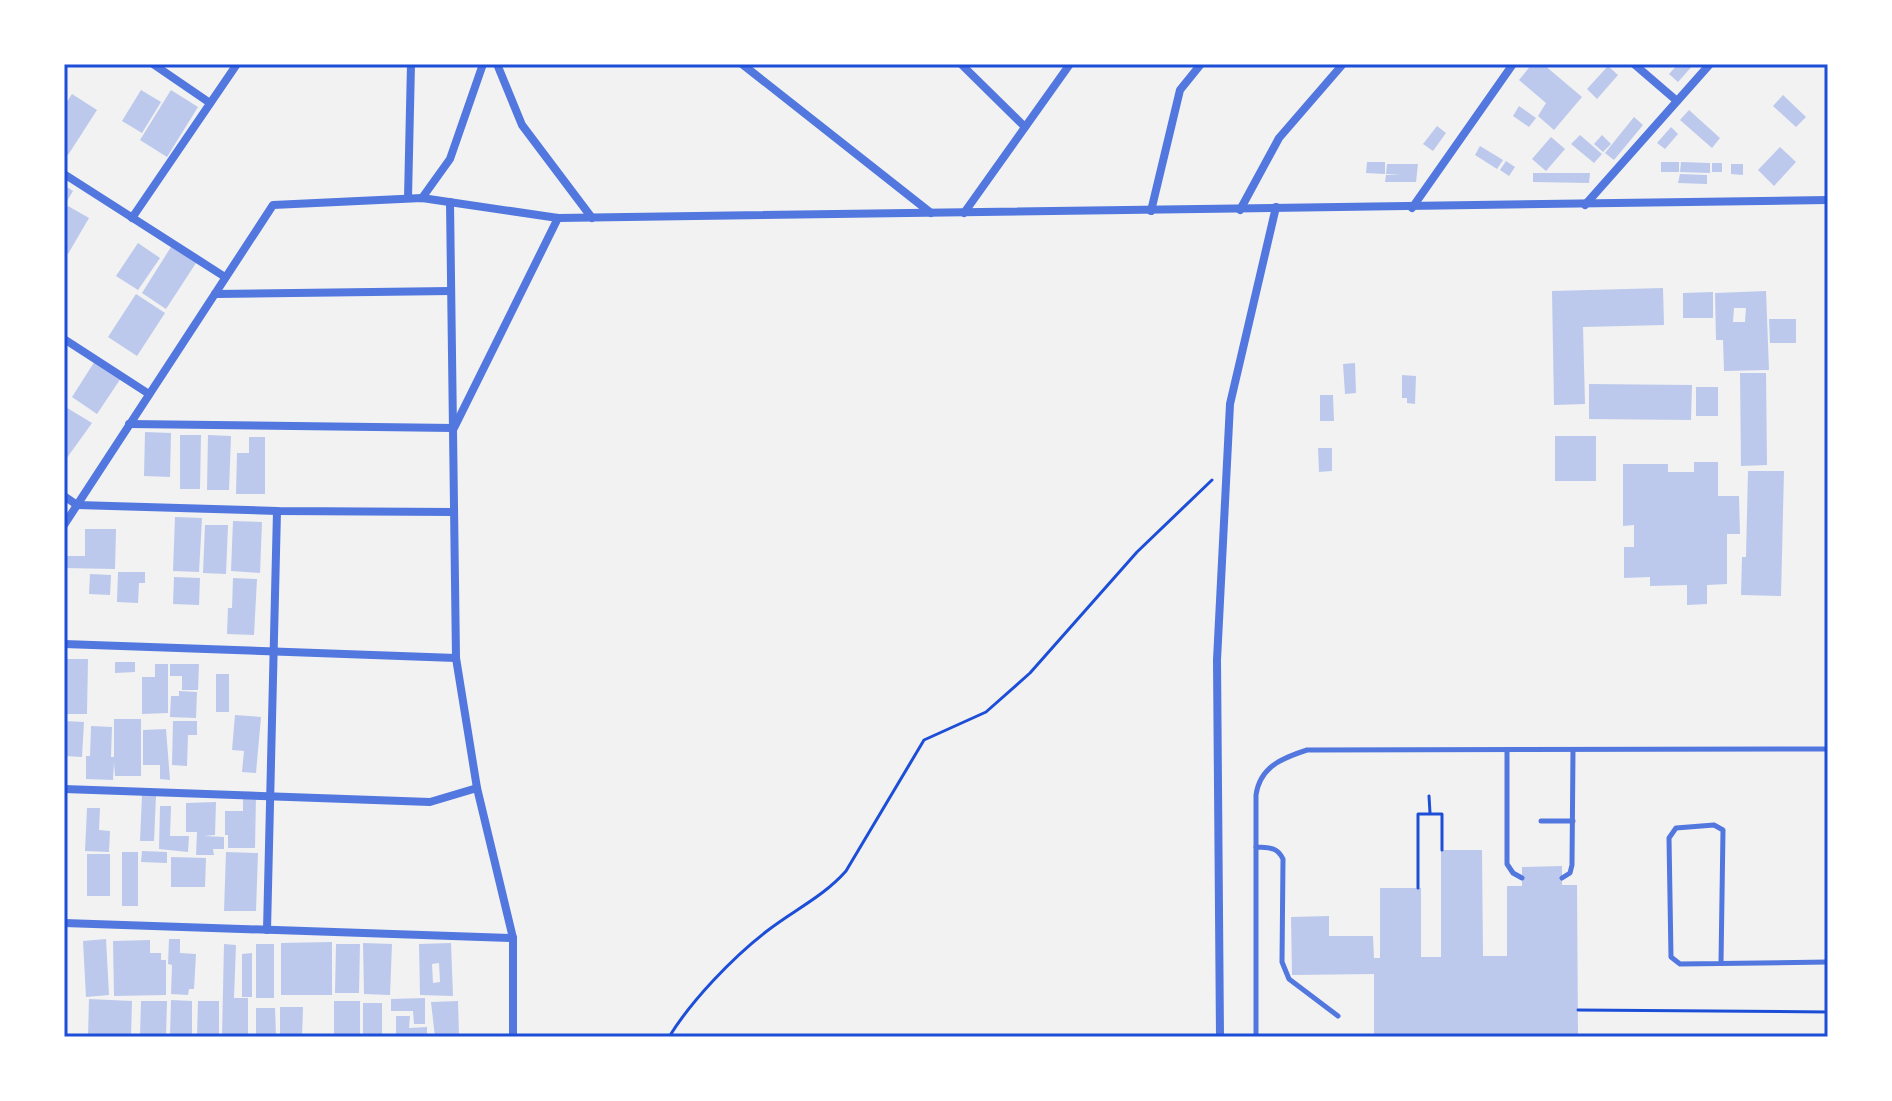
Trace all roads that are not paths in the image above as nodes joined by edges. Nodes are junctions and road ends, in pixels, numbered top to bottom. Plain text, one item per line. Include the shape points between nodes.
1 (153, 64) edge
2 (237, 64) edge
3 (411, 64) edge
4 (483, 64) edge
5 (497, 64) edge
6 (742, 64) edge
7 (961, 64) edge
8 (1070, 64) edge
9 (1201, 64) edge
10 (1343, 64) edge
11 (1513, 64) edge
12 (1634, 64) edge
13 (1710, 64) edge
14 (1677, 101) junction
15 (210, 103) junction
16 (1025, 127) junction
17 (64, 174) edge
18 (408, 198) junction
19 (422, 198) junction
20 (1828, 200) edge
21 (450, 202) junction
22 (1585, 205) junction
23 (1276, 207) junction
24 (1412, 208) junction
25 (1240, 210) junction
26 (1151, 211) junction
27 (931, 213) junction
28 (964, 213) junction
29 (132, 218) junction
30 (558, 218) junction
31 (592, 218) junction
32 (225, 277) junction
33 (451, 291) junction
34 (215, 294) junction
35 (64, 339) edge
36 (149, 394) junction
37 (129, 424) junction
38 (454, 428) junction
39 (64, 496) edge
40 (77, 505) junction
41 (277, 511) junction
42 (454, 512) junction
43 (64, 525) edge
44 (64, 644) edge
45 (273, 652) junction
46 (456, 658) junction
47 (1828, 749) edge
48 (1507, 750) junction
49 (1573, 750) junction
50 (477, 788) junction
51 (64, 789) edge
52 (270, 795) junction
53 (1541, 821) dead end
54 (1573, 821) junction
55 (1256, 847) junction
56 (1522, 878) dead end
57 (1562, 878) dead end
58 (64, 923) edge
59 (267, 930) junction
60 (513, 938) junction
61 (1828, 962) edge
62 (1721, 963) junction
63 (1338, 1016) dead end
64 (513, 1037) edge
65 (1220, 1037) edge
66 (1256, 1037) edge

1 - 15 street
2 - 15 street
3 - 18 street
4 - 19 street via 450,159
5 - 31 street via 522,125
6 - 27 street
7 - 16 street
8 - 16 street
9 - 26 street via 1180,90
10 - 25 street via 1279,138
11 - 24 street
12 - 14 street
13 - 14 street
14 - 22 street
15 - 29 street
16 - 28 street
17 - 29 street
18 - 19 street
18 - 32 street via 273,205
19 - 21 street
20 - 22 street
21 - 30 street
21 - 33 street
22 - 24 street
23 - 24 street
23 - 25 street
23 - 65 street via 1230,404 1217,660
25 - 26 street
26 - 28 street
27 - 28 street
27 - 31 street
29 - 32 street
30 - 31 street
30 - 38 street
32 - 34 street
33 - 34 street
33 - 38 street
34 - 36 street
35 - 36 street
36 - 37 street
37 - 38 street
37 - 40 street
38 - 42 street
39 - 40 street
40 - 41 street
40 - 43 street
41 - 42 street
41 - 45 street
42 - 46 street
44 - 45 street
45 - 46 street
45 - 52 street
46 - 50 street
47 - 49 lane
48 - 49 lane
48 - 55 lane via 1307,750 1289,756 1266,770 1258,783
48 - 56 lane via 1507,864
49 - 54 lane
50 - 52 street via 430,802
50 - 60 street
51 - 52 street
52 - 59 street
53 - 54 lane
54 - 57 lane via 1572,865
55 - 63 lane via 1273,848 1283,859 1285,971
55 - 66 lane
58 - 59 street
59 - 60 street
60 - 64 street
61 - 62 lane
62 - 62 lane via 1723,830 1714,825 1676,828 1669,838 1671,957 1680,964

